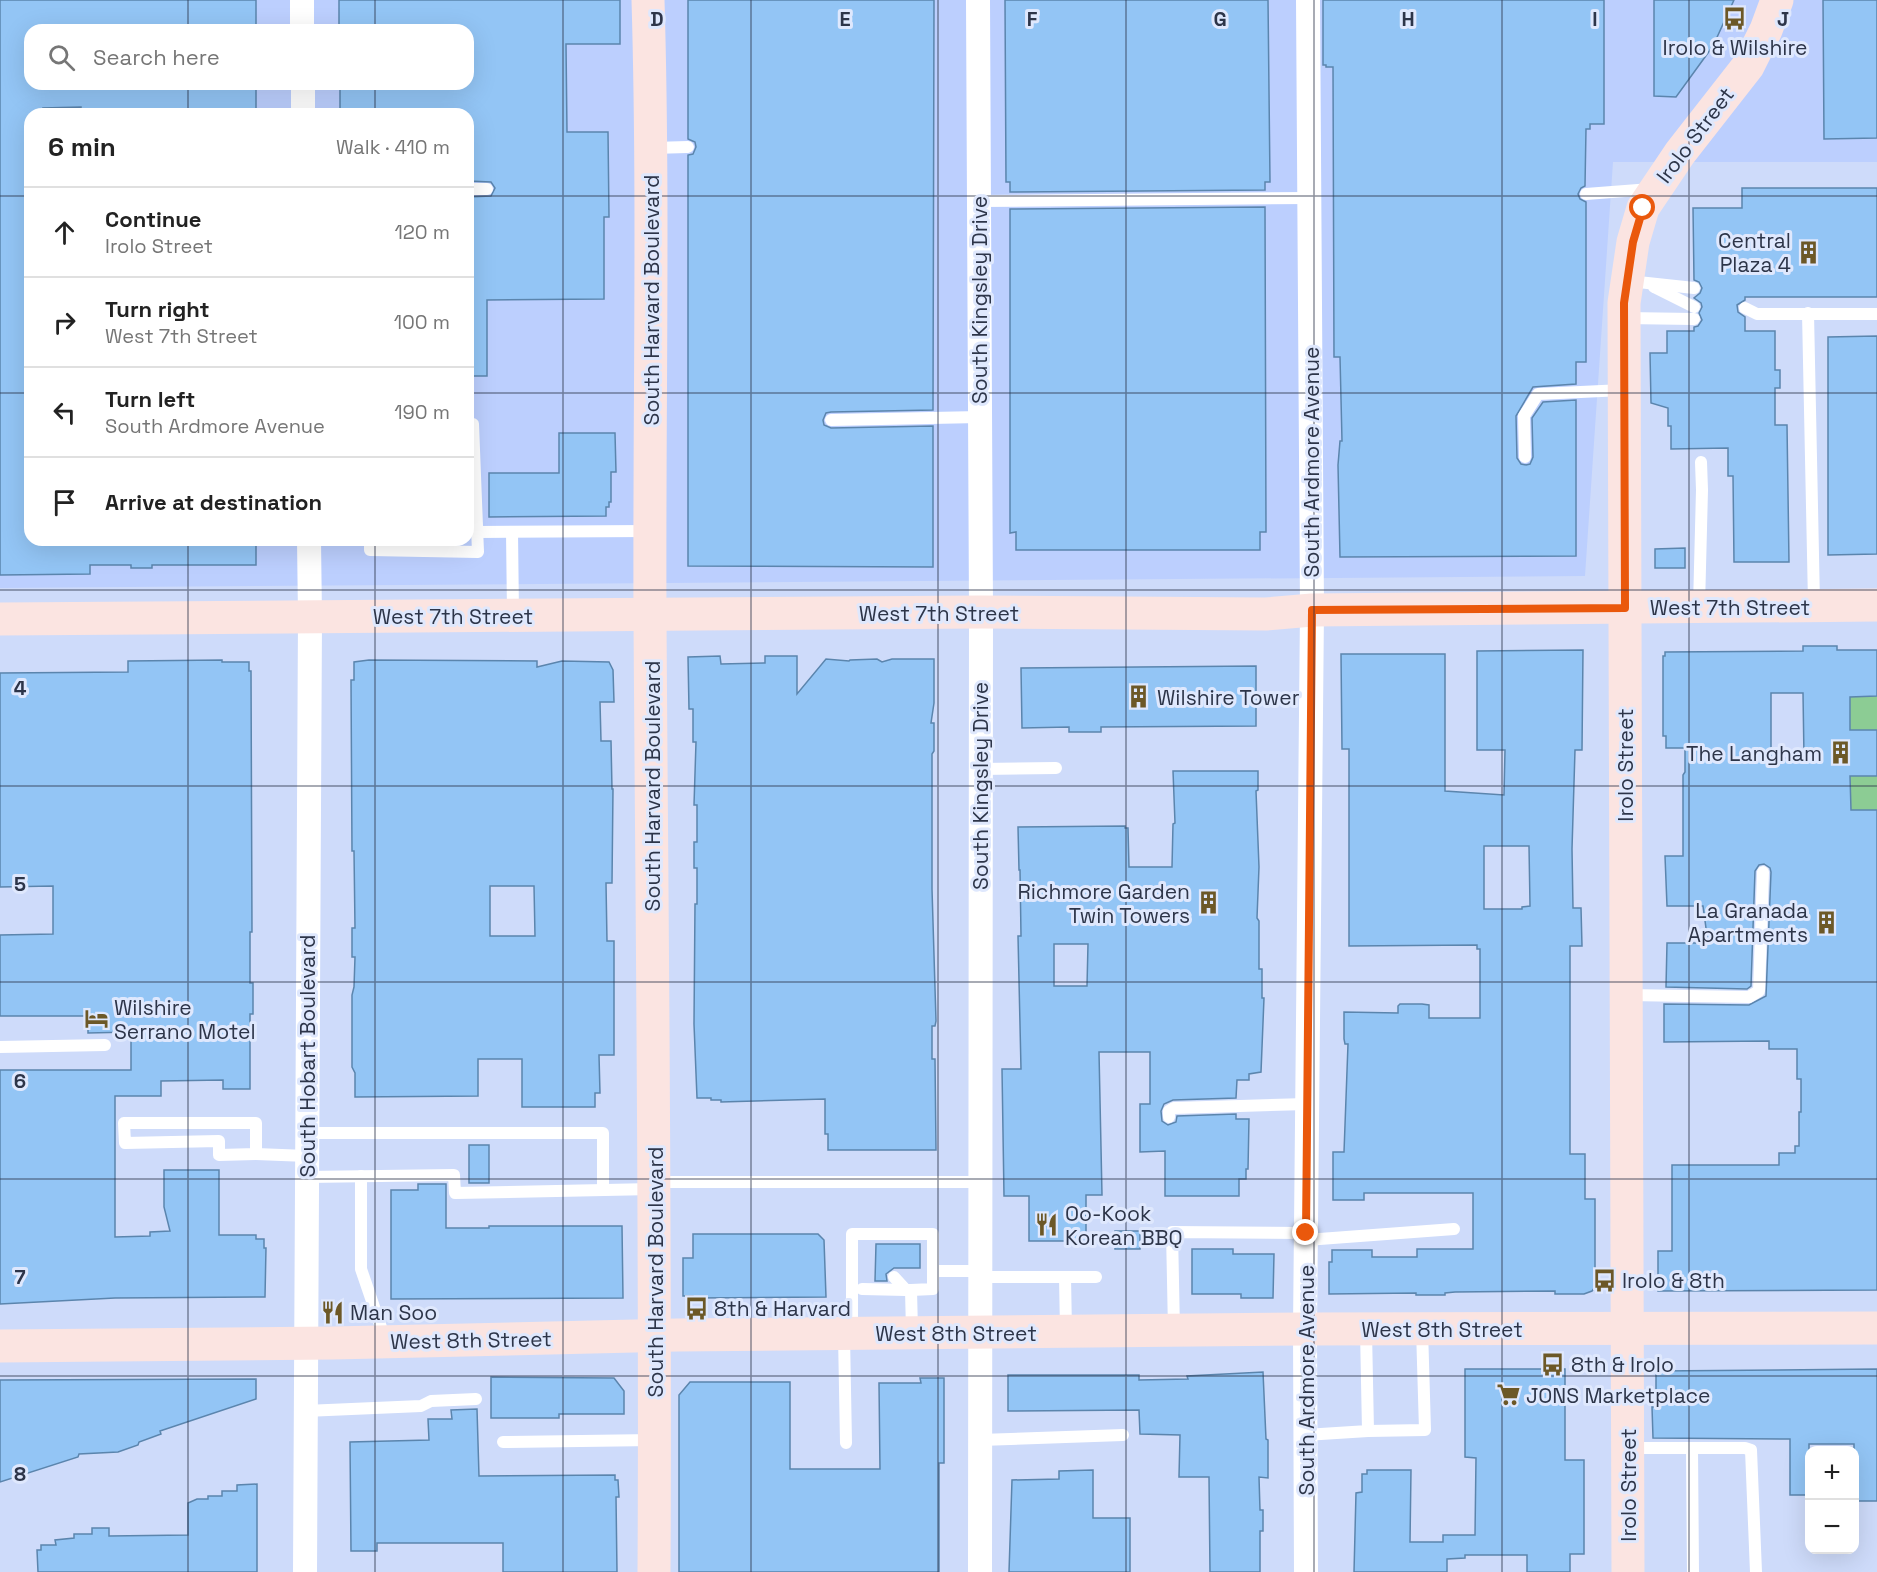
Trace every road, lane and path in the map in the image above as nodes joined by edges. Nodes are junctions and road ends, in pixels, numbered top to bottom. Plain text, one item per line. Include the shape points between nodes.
1 (302, 0) edge
2 (648, 0) edge
3 (978, 0) edge
4 (1308, 0) edge
5 (1776, 0) edge
6 (302, 24) edge
7 (303, 90) edge
8 (303, 108) edge
9 (688, 147) dead end
10 (652, 148) junction
11 (1655, 188) junction
12 (474, 189) edge
13 (487, 189) dead end
14 (1586, 194) dead end
15 (1309, 198) junction
16 (979, 201) junction
17 (1637, 282) junction
18 (1694, 288) dead end
19 (1808, 313) junction
20 (1745, 314) dead end
21 (1877, 314) edge
22 (1624, 318) junction
23 (1624, 390) junction
24 (980, 417) junction
25 (831, 420) dead end
26 (474, 451) edge
27 (1525, 457) dead end
28 (1701, 462) dead end
29 (651, 531) junction
30 (477, 532) junction
31 (512, 532) junction
32 (309, 546) edge
33 (370, 546) edge
34 (1877, 605) edge
35 (1814, 606) junction
36 (1699, 607) junction
37 (1625, 608) junction
38 (1312, 610) junction
39 (981, 612) junction
40 (651, 614) junction
41 (513, 615) junction
42 (310, 617) junction
43 (0, 619) edge
44 (1056, 768) dead end
45 (980, 769) junction
46 (1763, 873) dead end
47 (1626, 995) junction
48 (105, 1045) dead end
49 (0, 1047) edge
50 (1307, 1104) junction
51 (1169, 1117) dead end
52 (256, 1154) junction
53 (306, 1156) junction
54 (361, 1176) junction
55 (980, 1182) junction
56 (655, 1185) junction
57 (603, 1190) junction
58 (1454, 1229) dead end
59 (1306, 1237) junction
60 (933, 1271) junction
61 (980, 1274) junction
62 (875, 1277) dead end
63 (894, 1277) dead end
64 (1065, 1277) junction
65 (1096, 1277) dead end
66 (857, 1290) junction
67 (908, 1290) junction
68 (1628, 1328) junction
69 (1877, 1328) edge
70 (1305, 1329) junction
71 (1365, 1329) junction
72 (1422, 1329) junction
73 (1174, 1331) junction
74 (1066, 1332) junction
75 (980, 1333) junction
76 (848, 1334) junction
77 (912, 1334) junction
78 (656, 1336) junction
79 (385, 1342) junction
80 (305, 1343) junction
81 (0, 1346) edge
82 (476, 1399) dead end
83 (305, 1411) junction
84 (1368, 1431) junction
85 (1123, 1435) dead end
86 (1305, 1435) junction
87 (655, 1440) junction
88 (980, 1440) junction
89 (503, 1442) dead end
90 (846, 1443) dead end
91 (1628, 1448) junction
92 (1692, 1449) junction
93 (304, 1572) edge
94 (654, 1572) edge
95 (980, 1572) edge
96 (1306, 1572) edge
97 (1628, 1572) edge
98 (1694, 1572) edge
99 (1756, 1572) edge

1 - 6 street
2 - 10 main road, South Harvard Boulevard
3 - 16 street, South Kingsley Drive
4 - 15 street, South Ardmore Avenue
5 - 11 main road, Irolo Street via 1748,66
7 - 8 street
9 - 10 lane
10 - 29 main road, South Harvard Boulevard
11 - 14 lane
11 - 17 main road, Irolo Street via 1643,208 1633,242
12 - 13 lane
15 - 16 lane
15 - 38 street, South Ardmore Avenue
16 - 24 street, South Kingsley Drive
17 - 18 lane
17 - 22 main road, Irolo Street
17 - 22 lane via 1694,313
19 - 20 lane
19 - 21 lane
19 - 35 lane
22 - 23 main road, Irolo Street
23 - 27 lane via 1538,394 1524,416
23 - 37 main road, Irolo Street
24 - 25 lane
24 - 39 street, South Kingsley Drive
26 - 30 lane
28 - 36 lane
29 - 31 lane
29 - 40 main road, South Harvard Boulevard
30 - 31 lane
30 - 33 lane via 478,552 370,550
31 - 41 lane
32 - 42 street, South Hobart Boulevard
34 - 35 main road, West 7th Street
35 - 36 main road, West 7th Street
36 - 37 main road, West 7th Street
37 - 38 main road, West 7th Street
37 - 47 main road, Irolo Street
38 - 39 main road, West 7th Street via 1266,614
38 - 50 street, South Ardmore Avenue
39 - 40 main road, West 7th Street
39 - 45 street, South Kingsley Drive
40 - 41 main road, West 7th Street
40 - 56 main road, South Harvard Boulevard
41 - 42 main road, West 7th Street
42 - 43 main road, West 7th Street
42 - 53 street, South Hobart Boulevard
44 - 45 lane
45 - 55 street, South Kingsley Drive
46 - 47 lane via 1757,994
47 - 68 main road, Irolo Street
48 - 49 lane
50 - 51 lane via 1174,1108
50 - 59 street, South Ardmore Avenue
52 - 52 lane via 256,1123 124,1123 125,1143 219,1141 219,1155
52 - 53 lane
53 - 54 lane
53 - 57 lane via 603,1133
53 - 80 street, South Hobart Boulevard
54 - 57 lane via 454,1175 455,1193
54 - 79 lane via 361,1269
55 - 56 lane
55 - 61 street, South Kingsley Drive
56 - 57 lane
56 - 78 main road, South Harvard Boulevard
58 - 59 lane
59 - 70 street, South Ardmore Avenue
59 - 73 lane via 1172,1232
60 - 61 lane
60 - 66 lane via 933,1234 852,1234
60 - 67 lane via 933,1289
61 - 64 lane
61 - 75 street, South Kingsley Drive
62 - 66 lane
63 - 67 lane
64 - 65 lane
64 - 74 lane
66 - 67 lane
66 - 76 lane
67 - 77 lane
68 - 69 main road, West 8th Street
68 - 72 main road, West 8th Street
68 - 91 main road, Irolo Street
70 - 71 main road, West 8th Street
70 - 73 main road, West 8th Street
70 - 86 street, South Ardmore Avenue
71 - 72 main road, West 8th Street
71 - 84 lane
72 - 84 lane via 1425,1430
73 - 74 main road, West 8th Street
74 - 75 main road, West 8th Street
75 - 77 main road, West 8th Street
75 - 88 street, South Kingsley Drive
76 - 77 main road, West 8th Street
76 - 78 main road, West 8th Street
76 - 90 lane
78 - 79 main road, West 8th Street
78 - 87 main road, South Harvard Boulevard
79 - 80 main road, West 8th Street
80 - 81 main road, West 8th Street
80 - 83 street, South Hobart Boulevard
82 - 83 lane via 431,1401 421,1406
83 - 93 street, South Hobart Boulevard
84 - 86 lane
85 - 88 lane
86 - 96 street, South Ardmore Avenue
87 - 89 lane
87 - 94 main road, South Harvard Boulevard
88 - 95 street, South Kingsley Drive
91 - 92 lane
91 - 97 main road, Irolo Street
92 - 98 lane
92 - 99 lane via 1751,1450

